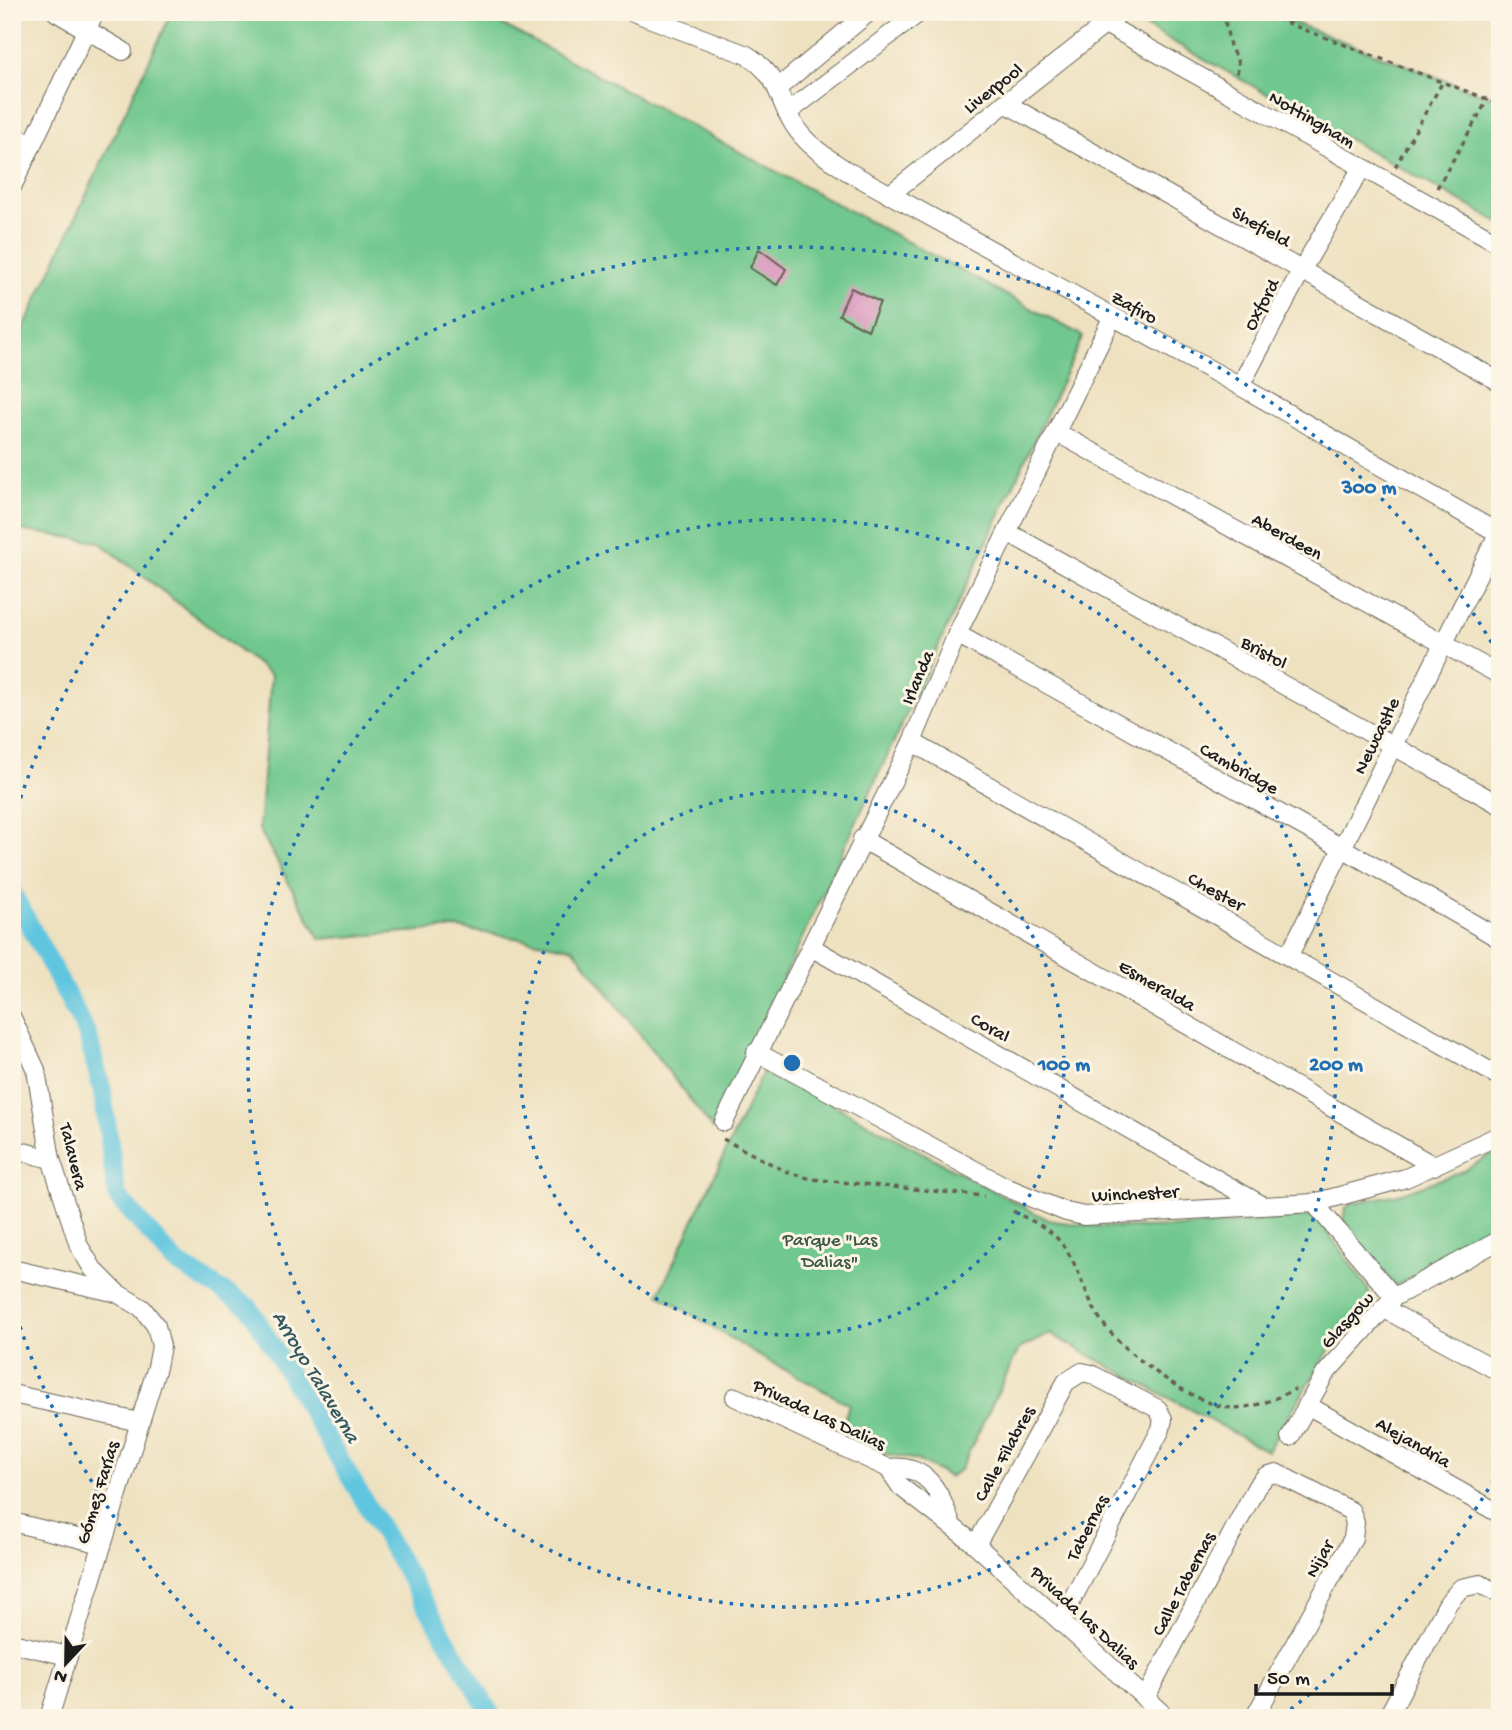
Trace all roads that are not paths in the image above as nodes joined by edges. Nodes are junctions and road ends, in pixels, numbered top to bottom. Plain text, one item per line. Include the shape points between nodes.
1 (56, 12) edge
2 (95, 12) edge
3 (633, 12) edge
4 (869, 12) edge
5 (920, 12) edge
6 (1121, 12) edge
7 (1107, 25) junction
8 (87, 32) junction
9 (123, 51) dead end
10 (779, 87) junction
11 (1005, 103) junction
12 (787, 113) junction
13 (12, 134) edge
14 (32, 146) junction
15 (1361, 169) junction
16 (12, 187) edge
17 (889, 195) junction
18 (1500, 244) edge
19 (1301, 271) junction
20 (1112, 317) junction
21 (1500, 382) edge
22 (1240, 386) junction
23 (1056, 432) junction
24 (1009, 533) junction
25 (1499, 534) edge
26 (957, 634) junction
27 (1443, 644) junction
28 (1500, 675) edge
29 (912, 741) junction
30 (1392, 746) junction
31 (1500, 805) edge
32 (862, 839) junction
33 (1344, 849) junction
34 (1500, 939) edge
35 (811, 947) junction
36 (1289, 955) junction
37 (12, 1018) edge
38 (756, 1052) junction
39 (1500, 1077) edge
40 (724, 1122) road end
41 (1500, 1135) edge
42 (12, 1149) edge
43 (51, 1158) junction
44 (1434, 1166) junction
45 (1314, 1203) junction
46 (1260, 1204) junction
47 (1498, 1243) edge
48 (12, 1269) edge
49 (117, 1293) junction
50 (1388, 1303) junction
51 (1500, 1372) edge
52 (1066, 1381) joint
53 (12, 1394) edge
54 (735, 1397) dead end
55 (1307, 1405) junction
56 (139, 1422) junction
57 (1290, 1437) dead end
58 (1257, 1486) joint
59 (1500, 1514) edge
60 (12, 1522) edge
61 (102, 1544) junction
62 (976, 1545) junction
63 (1500, 1594) edge
64 (1061, 1621) junction
65 (12, 1643) edge
66 (68, 1656) junction
67 (1145, 1699) junction
68 (48, 1718) edge
69 (1167, 1718) edge
70 (1254, 1718) edge
71 (1387, 1718) edge

1 - 8 street
2 - 8 street
3 - 10 street via 747,55
4 - 10 street
5 - 12 street
6 - 7 street, Liverpool
7 - 11 street, Liverpool
7 - 15 street, Nottingham
8 - 9 street
8 - 14 street
10 - 12 street, Zafiro
11 - 17 street, Liverpool
11 - 19 street, Shefield
12 - 17 street, Zafiro via 819,152
13 - 14 street
14 - 16 street
15 - 18 street, Nottingham
15 - 19 street, Oxford
17 - 20 street, Zafiro
19 - 21 street, Shefield
19 - 22 street, Oxford
20 - 22 street, Zafiro
20 - 23 street, Irlanda
22 - 25 street, Zafiro
23 - 24 street, Irlanda
23 - 27 street, Aberdeen
24 - 26 street, Irlanda
24 - 30 street, Bristol
25 - 27 street, Newcastle
26 - 29 street, Irlanda
26 - 33 street, Cambridge
27 - 28 street, Aberdeen
27 - 30 street, Newcastle
29 - 32 street, Irlanda
29 - 36 street, Chester
30 - 31 street, Bristol
30 - 33 street, Newcastle
32 - 35 street, Irlanda
32 - 44 street, Esmeralda
33 - 34 street, Cambridge
33 - 36 street, Newcastle
35 - 38 street, Irlanda
35 - 46 street, Coral
36 - 39 street, Chester
37 - 43 street, Talavera via 36,1070
38 - 40 street, Irlanda
38 - 46 street, Winchester via 1009,1188 1066,1212 1106,1217
41 - 44 street, Winchester
42 - 43 street
43 - 49 street, Talavera via 79,1246 93,1269
44 - 45 street, Winchester via 1376,1189
45 - 46 street, Winchester
45 - 50 street
47 - 50 street, Glasgow
48 - 49 street
49 - 56 street, Gómez Farías via 142,1308 156,1326 161,1346
50 - 51 street
50 - 55 street, Glasgow via 1325,1374
52 - 62 street, Calle Filabres
52 - 64 street, Tabernas via 1082,1372 1091,1374 1158,1409 1163,1419
53 - 56 street
54 - 62 street, Privada Las Dalias via 888,1468 901,1487
55 - 57 street, Glasgow
55 - 59 street, Alejandria
56 - 61 street, Gómez Farías
58 - 67 street, Calle Tabernas
58 - 70 street, Nijar via 1266,1476 1285,1476 1351,1511 1355,1523 1353,1538
60 - 61 street
61 - 66 street, Gómez Farías
62 - 64 street, Privada las Dalias
63 - 71 street via 1480,1584 1461,1588 1448,1603
64 - 67 street, Privada las Dalias
65 - 66 street
66 - 68 street, Gómez Farías
67 - 69 street, Privada las Dalias

